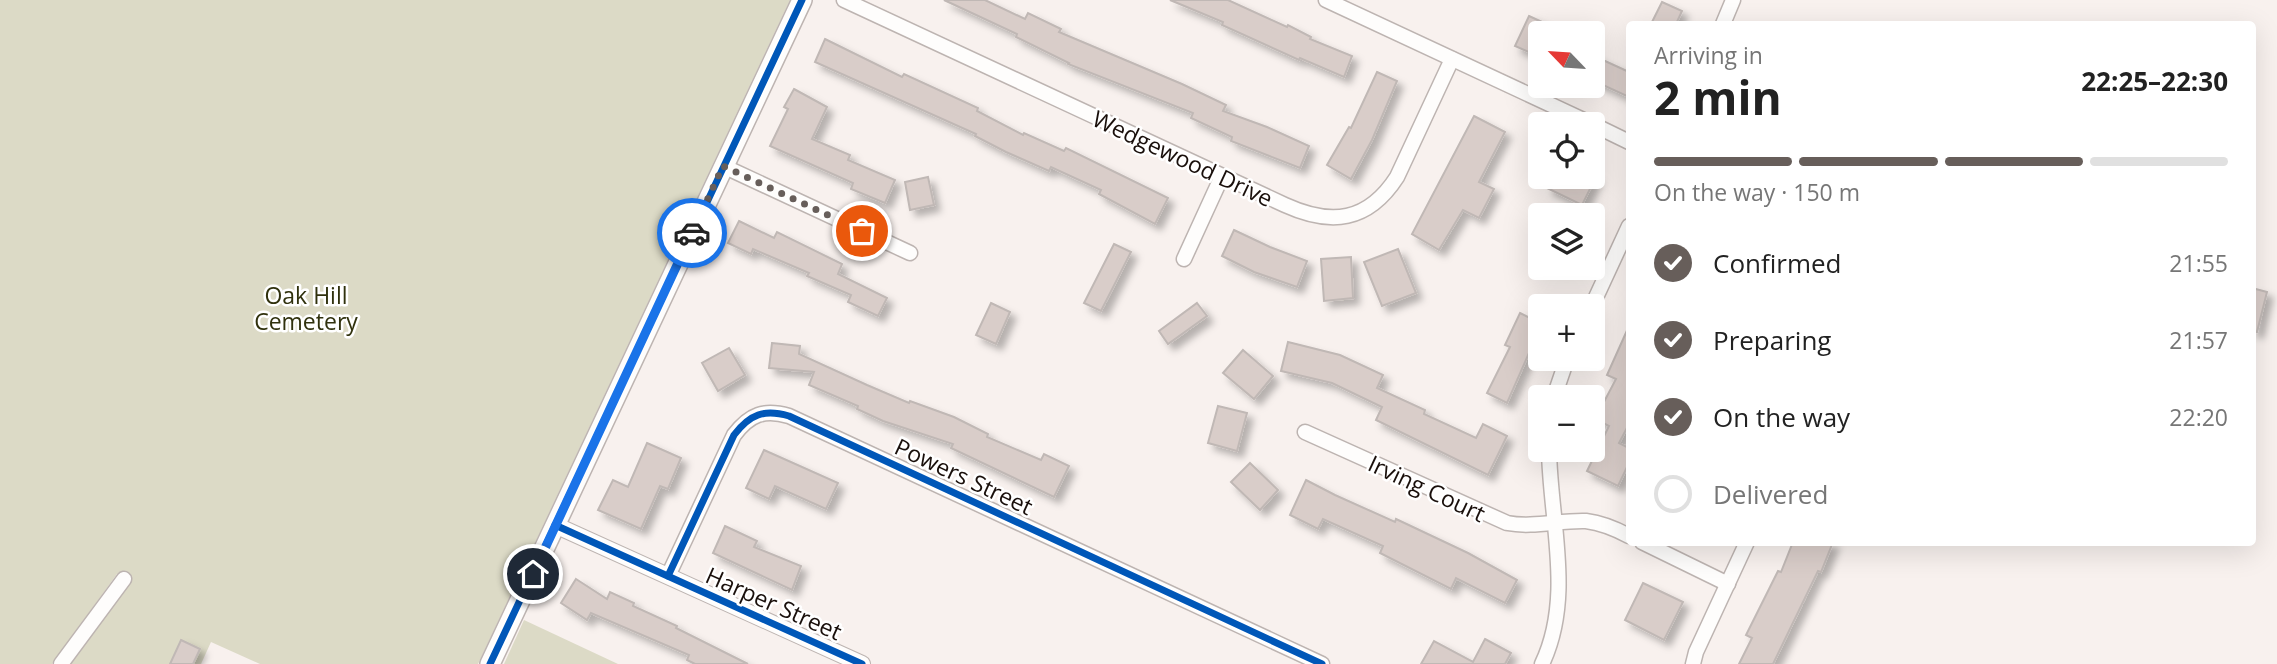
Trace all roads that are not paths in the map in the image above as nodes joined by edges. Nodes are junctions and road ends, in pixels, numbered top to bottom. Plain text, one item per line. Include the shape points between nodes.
1 (802, 0) edge
2 (844, 0) edge
3 (1326, 0) edge
4 (1733, 0) edge
5 (1724, 21) edge
6 (1452, 59) junction
7 (1566, 112) edge
8 (1605, 130) edge
9 (1626, 141) edge
10 (723, 166) junction
11 (1222, 176) junction
12 (1626, 232) edge
13 (910, 253) dead end
14 (1184, 259) dead end
15 (1598, 294) edge
16 (1306, 432) dead end
17 (1550, 462) edge
18 (1554, 523) junction
19 (555, 524) junction
20 (1626, 535) edge
21 (1650, 546) edge
22 (1745, 546) edge
23 (668, 576) junction
24 (124, 579) dead end
25 (1728, 584) junction
26 (61, 664) edge
27 (490, 664) edge
28 (862, 664) edge
29 (1322, 664) edge
30 (1542, 664) edge
31 (1693, 664) edge

1 - 10 main road
2 - 11 street, Wedgewood Drive
3 - 6 street
4 - 5 street
6 - 7 street
6 - 11 street, Wedgewood Drive via 1397,177 1387,192 1361,212 1322,218 1304,214
8 - 9 street
10 - 13 street
10 - 19 main road
11 - 14 street
12 - 15 street
16 - 18 street, Irving Court via 1490,517 1519,525
17 - 18 street
18 - 20 street, Irving Court via 1586,521
18 - 30 street via 1559,596 1552,639
19 - 23 street, Harper Street
19 - 27 main road
21 - 25 street
22 - 25 street
23 - 28 street, Harper Street
23 - 29 street, Powers Street via 734,435 757,413 774,412
24 - 26 street
25 - 31 street

